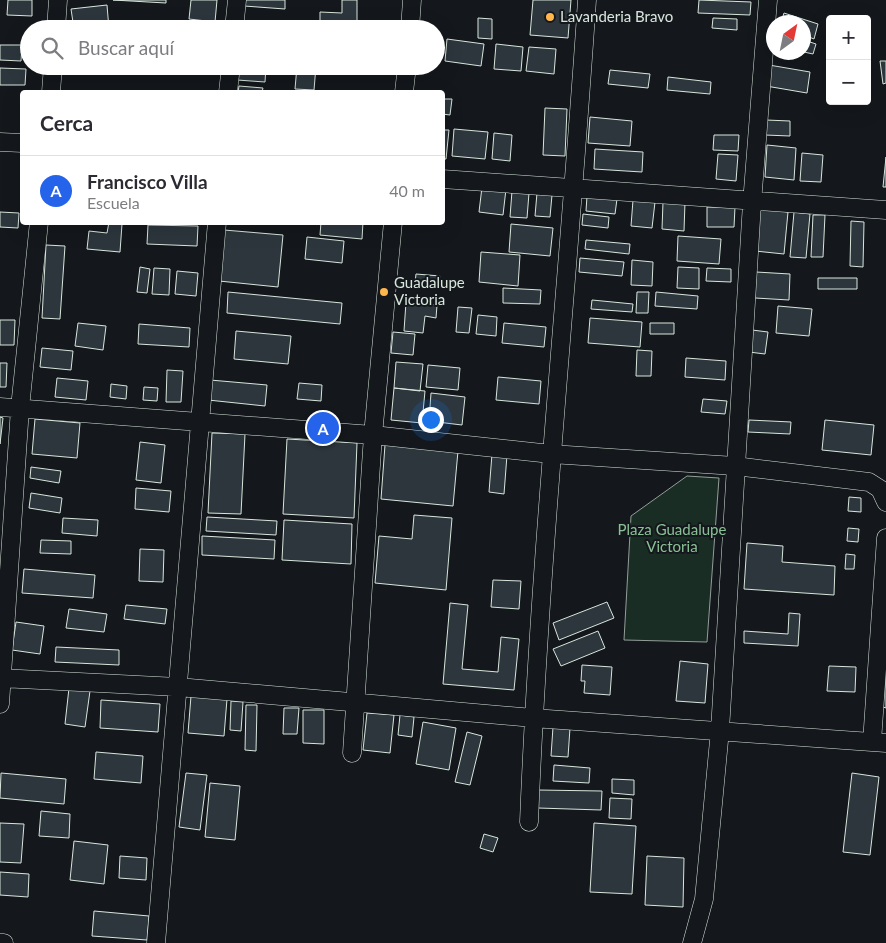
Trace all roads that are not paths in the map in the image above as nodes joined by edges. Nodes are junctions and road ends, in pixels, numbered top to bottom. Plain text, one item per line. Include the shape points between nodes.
1 (58, 0) edge
2 (237, 0) edge
3 (412, 0) edge
4 (587, 0) edge
5 (768, 0) edge
6 (57, 20) edge
7 (235, 20) edge
8 (411, 20) edge
9 (52, 75) edge
10 (230, 75) edge
11 (406, 75) edge
12 (51, 90) edge
13 (228, 90) edge
14 (404, 90) edge
15 (0, 142) edge
16 (20, 143) edge
17 (445, 180) edge
18 (574, 188) junction
19 (752, 203) junction
20 (886, 210) edge
21 (39, 225) edge
22 (217, 225) edge
23 (393, 225) edge
24 (0, 407) edge
25 (20, 408) junction
26 (200, 423) junction
27 (373, 436) junction
28 (551, 454) junction
29 (735, 466) junction
30 (886, 502) edge
31 (886, 538) edge
32 (1, 678) edge
33 (178, 687) junction
34 (354, 703) junction
35 (0, 704) edge
36 (533, 718) junction
37 (720, 730) junction
38 (879, 743) edge
39 (352, 753) dead end
40 (529, 822) dead end
41 (0, 943) edge
42 (4, 943) edge
43 (156, 943) edge
44 (692, 943) edge

1 - 6 street
2 - 7 street
3 - 8 street
4 - 18 street
5 - 19 street
9 - 12 street
10 - 13 street
11 - 14 street
15 - 16 street
17 - 18 street
18 - 19 street
18 - 28 street
19 - 20 street
19 - 29 street
21 - 25 street
22 - 26 street
23 - 27 street
24 - 25 street
25 - 26 street
25 - 32 street
26 - 27 street
26 - 33 street
27 - 28 street
27 - 34 street
28 - 29 street
28 - 36 street
29 - 30 street via 869,482 880,489
29 - 37 street
31 - 38 street
32 - 33 street
32 - 35 street
33 - 34 street
33 - 43 street
34 - 36 street
34 - 39 street
36 - 37 street
36 - 40 street
37 - 38 street
37 - 44 street via 704,899
41 - 42 street

